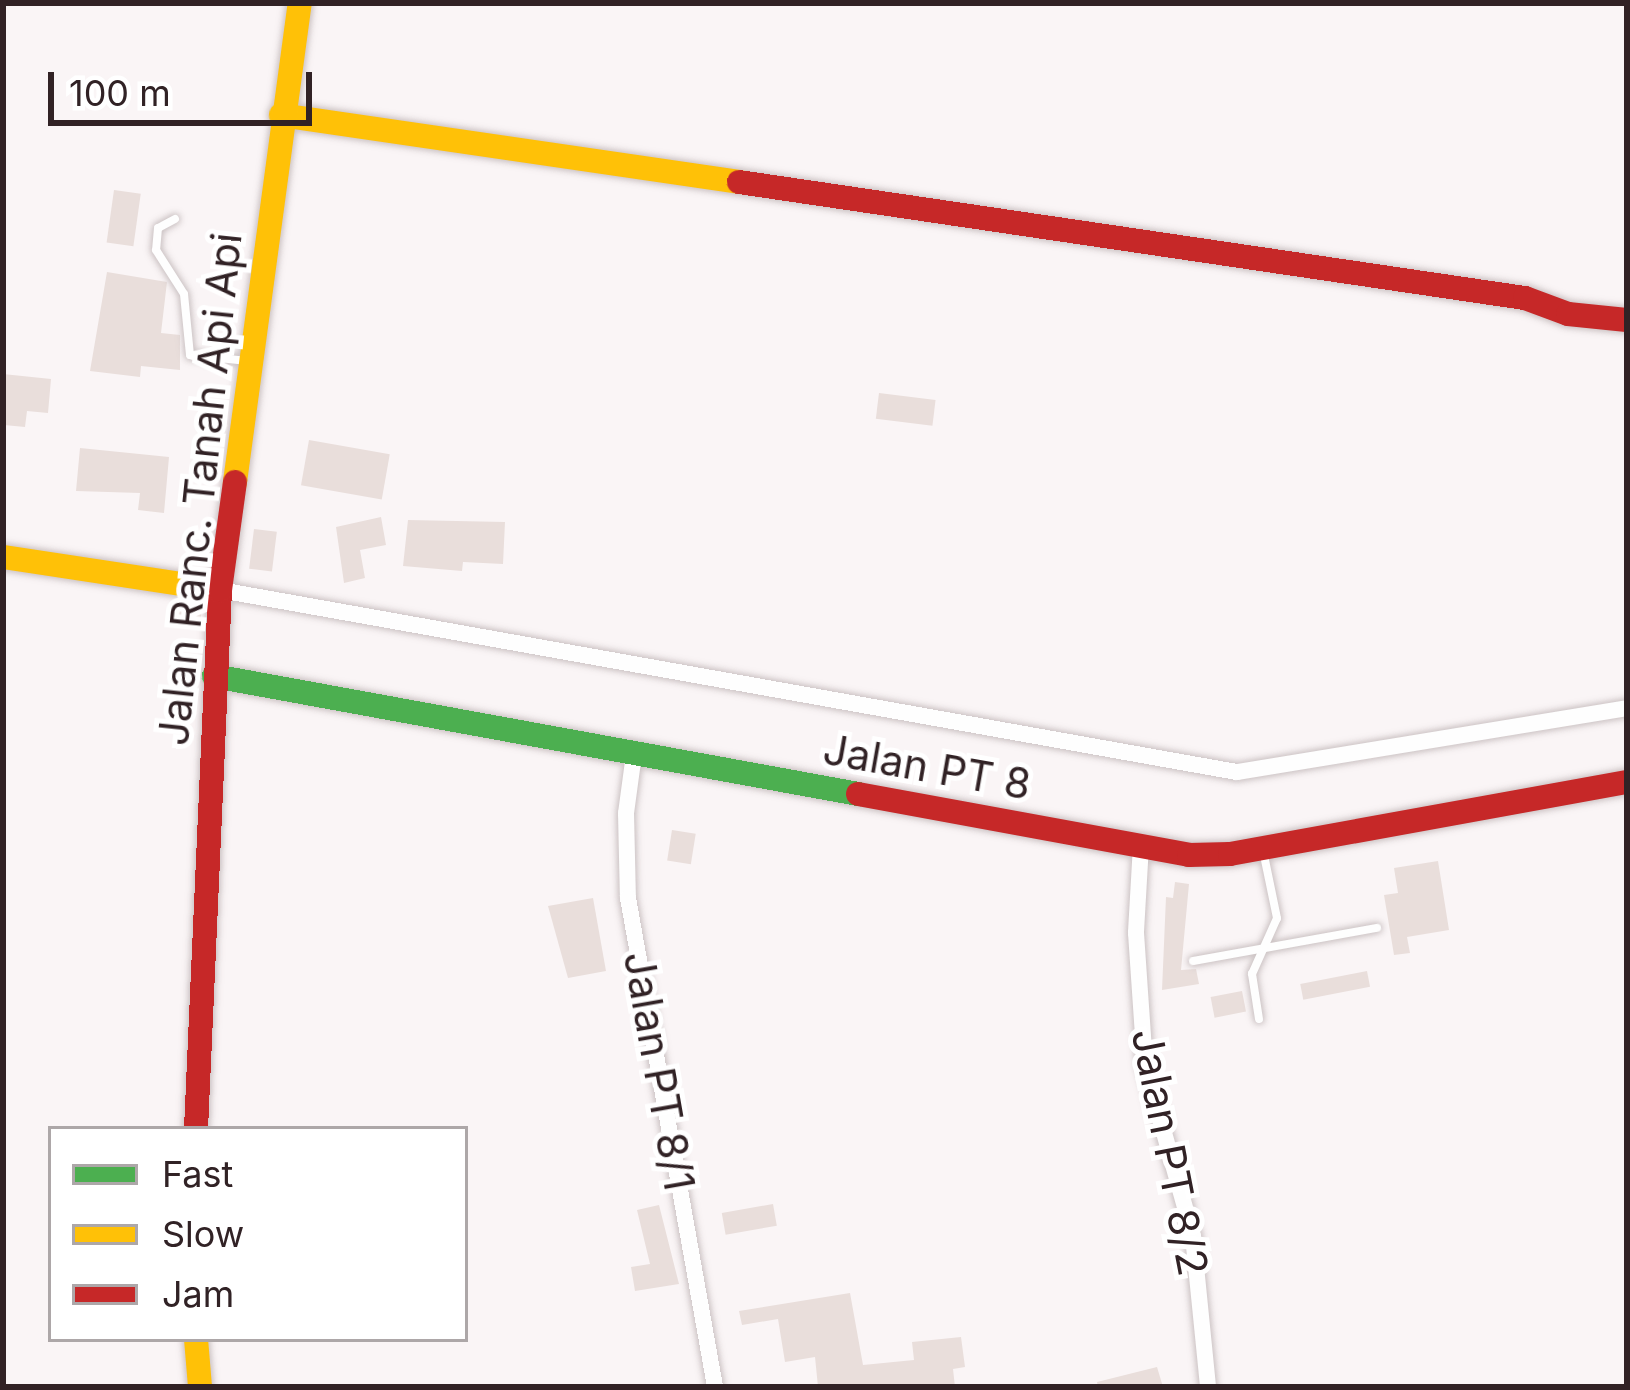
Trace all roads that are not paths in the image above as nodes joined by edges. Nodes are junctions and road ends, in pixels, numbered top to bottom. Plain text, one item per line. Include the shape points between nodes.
1 (300, 3) edge
2 (281, 116) junction
3 (176, 219) dead end
4 (1627, 320) edge
5 (249, 362) junction
6 (3, 557) edge
7 (220, 590) junction
8 (214, 676) junction
9 (1627, 708) edge
10 (634, 754) junction
11 (1627, 782) edge
12 (1141, 845) junction
13 (1263, 848) junction
14 (1377, 928) dead end
15 (1263, 949) junction
16 (1193, 961) dead end
17 (1259, 1019) dead end
18 (196, 1126) edge
19 (196, 1342) edge
20 (200, 1387) edge
21 (716, 1387) edge
22 (1208, 1387) edge

1 - 2 street, Jalan Ranc. Tanah Api Api
2 - 4 street
2 - 5 street, Jalan Ranc. Tanah Api Api
3 - 5 lane via 158,228 156,250 184,294 190,355
5 - 7 street, Jalan Ranc. Tanah Api Api
6 - 7 street
7 - 8 street, Jalan Ranc. Tanah Api Api
7 - 9 street via 1237,772
8 - 10 street, Jalan PT 8
8 - 18 street, Jalan Ranc. Tanah Api Api
10 - 12 street, Jalan PT 8
10 - 21 street, Jalan PT 8/1 via 628,898
11 - 13 street, Jalan PT 8
12 - 13 street, Jalan PT 8 via 1189,855
12 - 22 street, Jalan PT 8/2 via 1136,933 1145,1065 1192,1236
13 - 15 lane via 1277,918
14 - 15 lane
15 - 16 lane
15 - 17 lane via 1252,974
19 - 20 street

